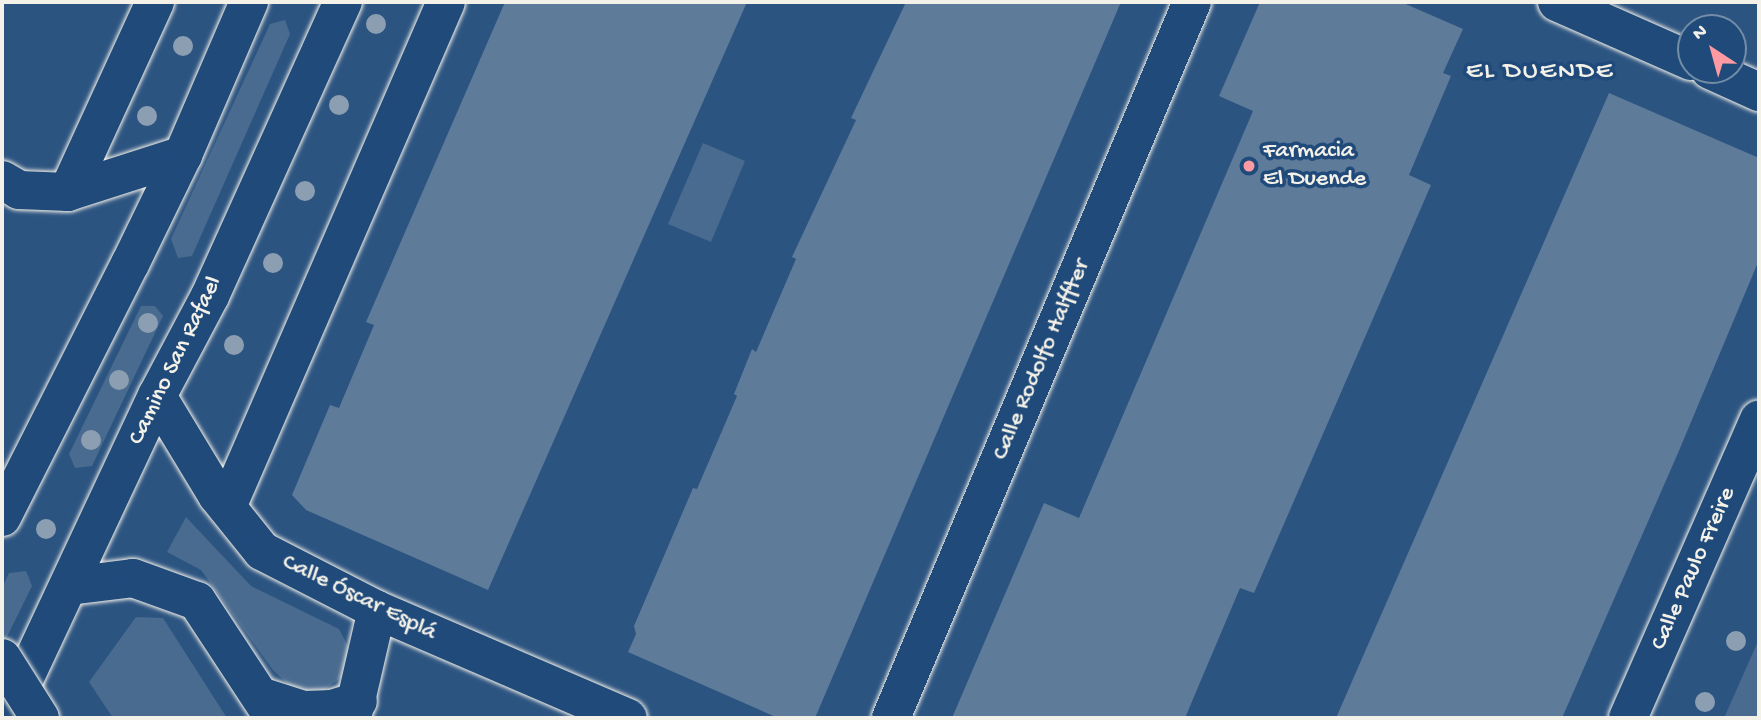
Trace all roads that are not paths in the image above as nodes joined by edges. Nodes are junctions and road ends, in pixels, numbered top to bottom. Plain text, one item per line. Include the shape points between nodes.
1 (155, 2) edge
2 (249, 2) edge
3 (342, 2) edge
4 (446, 2) edge
5 (1192, 2) edge
6 (1557, 2) edge
7 (1677, 55) edge
8 (1741, 84) edge
9 (1759, 92) edge
10 (183, 155) junction
11 (2, 180) edge
12 (68, 192) junction
13 (157, 396) junction
14 (1759, 420) edge
15 (227, 507) junction
16 (2, 517) edge
17 (69, 586) junction
18 (377, 610) junction
19 (2, 658) edge
20 (267, 707) edge
21 (355, 709) edge
22 (6, 718) edge
23 (40, 718) edge
24 (628, 718) edge
25 (891, 718) edge
26 (1628, 718) edge

1 - 12 main road
2 - 10 main road
3 - 13 main road, Camino San Rafael via 210,296
4 - 15 main road
5 - 25 main road, Calle Rodolfo Halffter
6 - 7 main road
8 - 9 main road
10 - 12 main road
10 - 16 main road
11 - 12 main road via 19,190
13 - 15 main road, Calle Óscar Esplá
13 - 17 main road, Camino San Rafael
14 - 26 main road, Calle Paulo Freire
15 - 18 main road, Calle Óscar Esplá via 262,551
17 - 20 main road via 132,578 197,601
17 - 22 main road, Camino San Rafael
18 - 21 main road
18 - 24 main road, Calle Óscar Esplá
19 - 23 main road, bridge
20 - 21 main road

